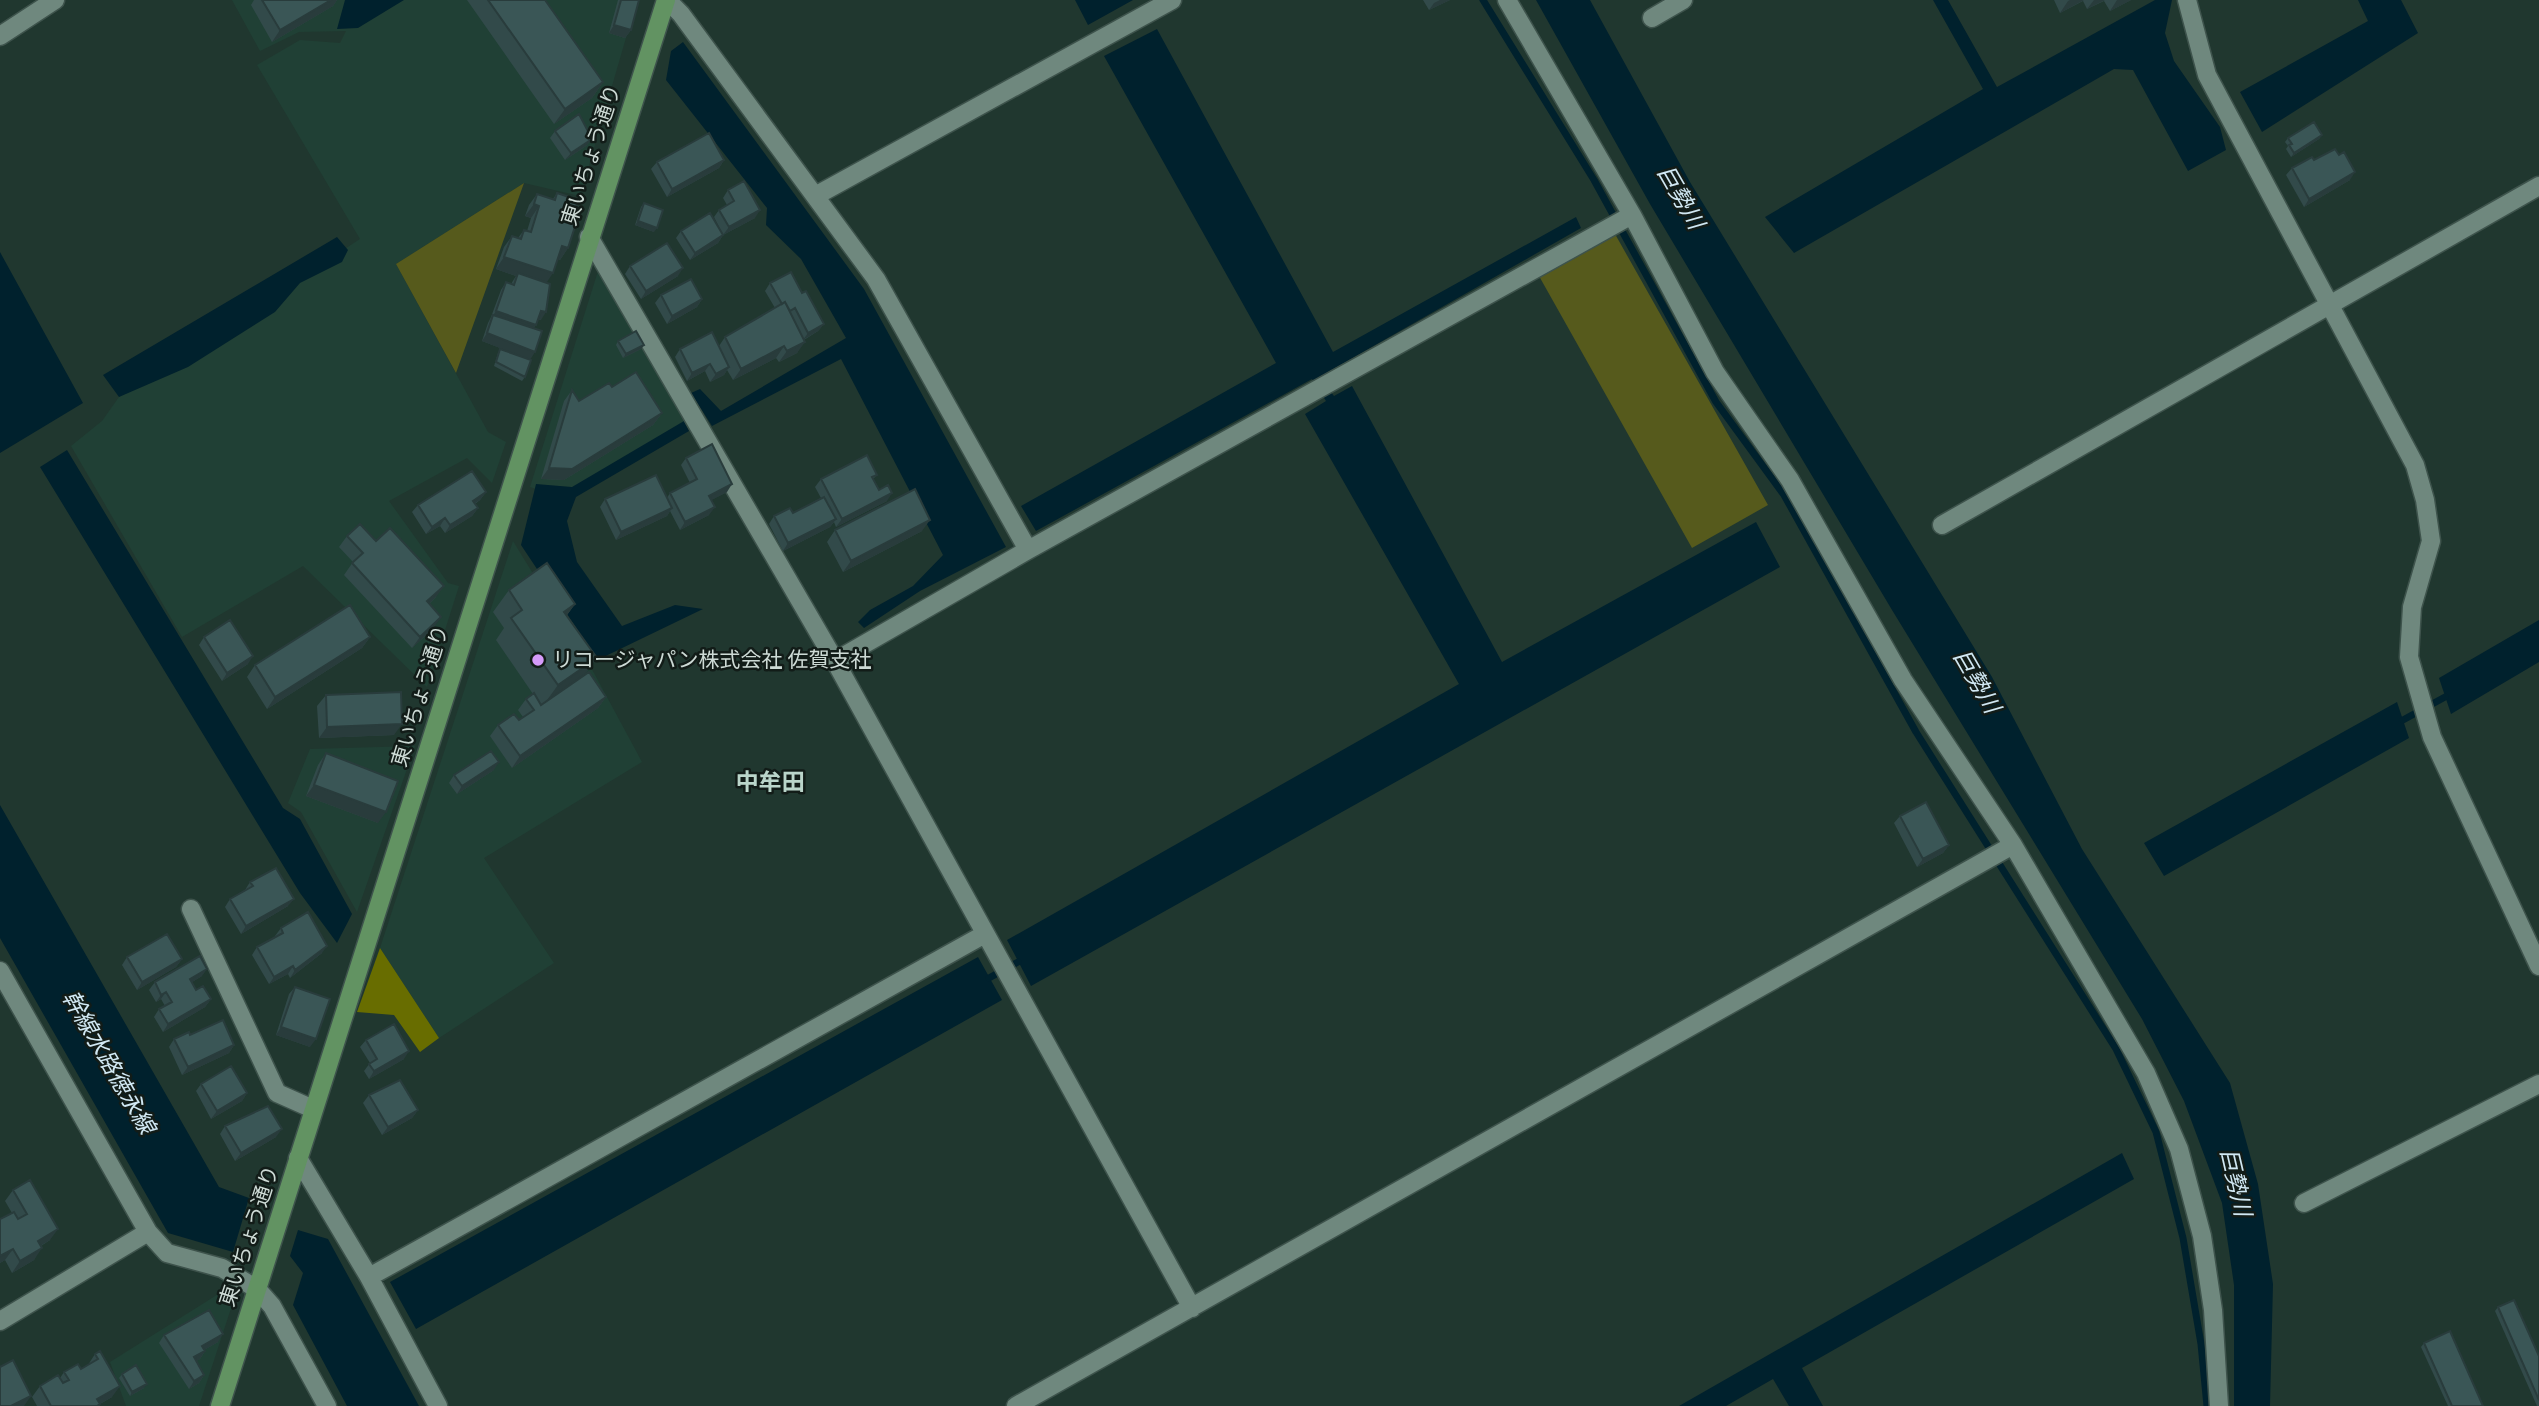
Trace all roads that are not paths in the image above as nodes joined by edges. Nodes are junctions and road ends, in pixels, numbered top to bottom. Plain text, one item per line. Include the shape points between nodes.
1 (55, 0) edge
2 (666, 0) edge
3 (1172, 0) edge
4 (1507, 0) edge
5 (1683, 0) edge
6 (2187, 0) edge
7 (1652, 18) dead end
8 (0, 36) edge
9 (2539, 186) edge
10 (817, 195) junction
11 (1622, 221) junction
12 (589, 237) junction
13 (2331, 304) junction
14 (1942, 525) dead end
15 (1028, 550) junction
16 (835, 661) junction
17 (2013, 845) junction
18 (191, 909) dead end
19 (985, 934) junction
20 (2539, 966) edge
21 (0, 971) edge
22 (2539, 1084) edge
23 (313, 1109) junction
24 (298, 1158) junction
25 (2304, 1203) dead end
26 (148, 1232) junction
27 (369, 1277) junction
28 (257, 1289) junction
29 (1192, 1308) junction
30 (0, 1321) edge
31 (220, 1406) edge
32 (327, 1406) edge
33 (438, 1406) edge
34 (1016, 1406) edge
35 (2219, 1406) edge

1 - 8 street
2 - 10 street via 681,13
2 - 12 main road, 東いちょう通り
3 - 10 street
4 - 11 street
5 - 7 street
6 - 13 street via 2207,75
9 - 13 street
10 - 15 street via 877,279
11 - 15 street
11 - 17 street via 1715,372 1790,480 1903,680
12 - 16 street
12 - 23 main road, 東いちょう通り
13 - 14 street
13 - 20 street via 2415,465 2425,500 2431,541 2412,607 2409,657 2432,737
15 - 16 street
16 - 19 street
17 - 29 street
17 - 35 street via 2146,1073 2179,1149 2204,1248
18 - 23 street via 277,1093
19 - 27 street
19 - 29 street
21 - 26 street
22 - 25 street
23 - 24 main road, 東いちょう通り
24 - 27 street
24 - 28 main road, 東いちょう通り
26 - 28 street via 167,1253 222,1268
26 - 30 street
27 - 33 street
28 - 31 main road, 東いちょう通り
28 - 32 street via 272,1306
29 - 34 street

